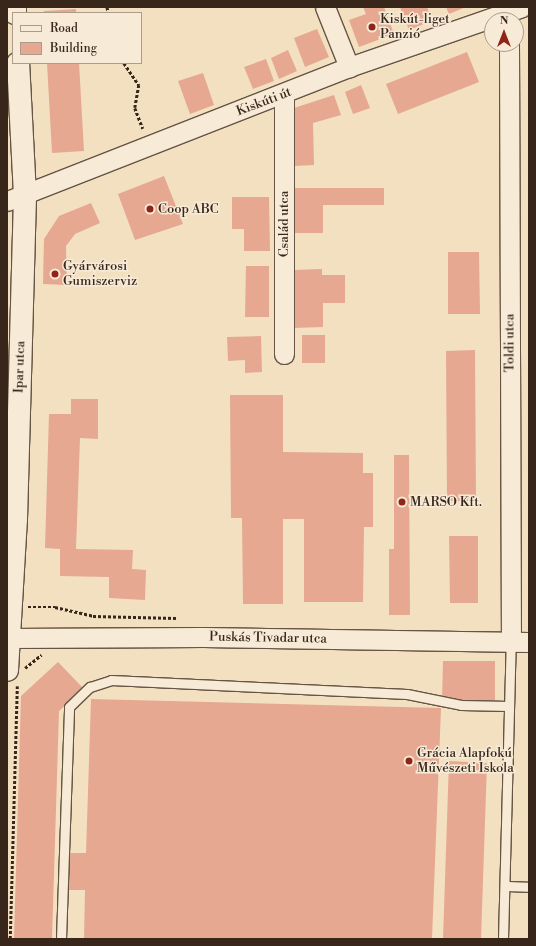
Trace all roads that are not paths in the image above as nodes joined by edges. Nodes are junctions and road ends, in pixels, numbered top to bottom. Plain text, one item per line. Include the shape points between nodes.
1 (325, 7) edge
2 (484, 22) edge
3 (509, 52) edge
4 (18, 64) edge
5 (348, 67) junction
6 (284, 94) junction
7 (16, 198) edge
8 (284, 354) dead end
9 (8, 638) edge
10 (520, 642) edge
11 (7, 670) edge
12 (508, 706) junction
13 (505, 886) junction
14 (529, 887) edge
15 (61, 939) edge
16 (504, 939) edge

1 - 5 street
2 - 5 street, Kiskúti út
3 - 10 street, Toldi utca
4 - 7 street, Ipar utca
5 - 6 street, Kiskúti út
6 - 7 street, Kiskúti út
6 - 8 street, Család utca
7 - 9 street, Ipar utca via 16,519
9 - 10 street, Puskás Tivadar utca via 202,637
9 - 11 street, Ipar utca
10 - 12 lane
12 - 13 lane
12 - 15 lane via 461,705 407,694 111,680 90,687 69,706
13 - 14 lane
13 - 16 lane

